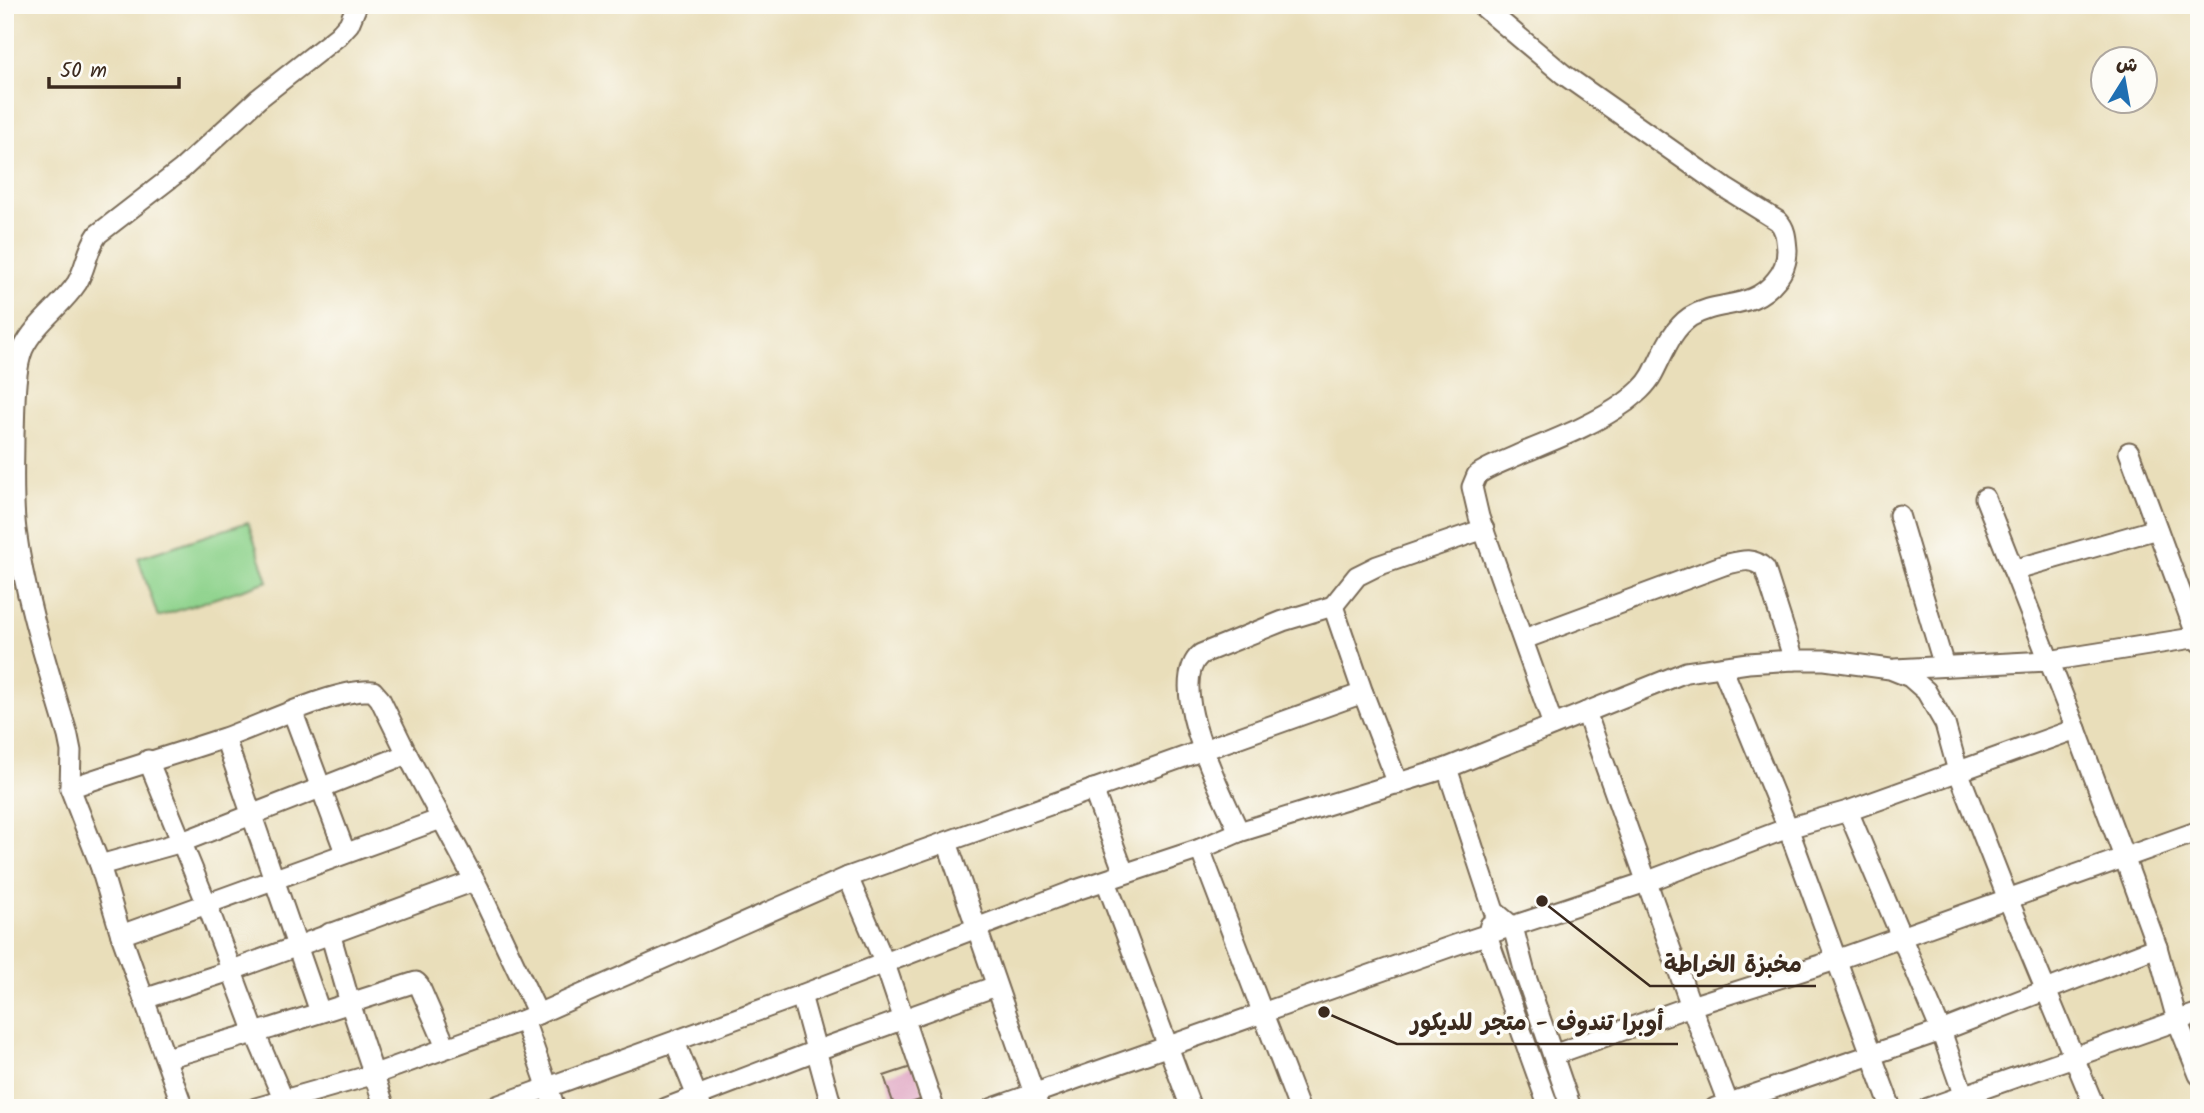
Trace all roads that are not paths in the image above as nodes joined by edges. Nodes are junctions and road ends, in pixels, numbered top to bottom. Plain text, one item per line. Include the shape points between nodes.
1 (357, 5) edge
2 (1481, 5) edge
3 (2129, 452) dead end
4 (1984, 498) dead end
5 (1899, 515) dead end
6 (1484, 529) junction
7 (2157, 529) junction
8 (2013, 570) junction
9 (1334, 606) junction
10 (1524, 639) junction
11 (2198, 639) edge
12 (1794, 660) junction
13 (2048, 661) junction
14 (1944, 666) junction
15 (1722, 667) junction
16 (1890, 669) junction
17 (1363, 693) junction
18 (1586, 712) junction
19 (293, 713) junction
20 (1553, 725) junction
21 (2077, 729) junction
22 (225, 738) junction
23 (1204, 749) junction
24 (407, 754) junction
25 (148, 760) junction
26 (1447, 768) junction
27 (1958, 771) junction
28 (1398, 784) junction
29 (70, 788) junction
30 (320, 788) junction
31 (1093, 789) junction
32 (1848, 811) junction
33 (253, 815) junction
34 (441, 819) junction
35 (1788, 828) junction
36 (2199, 831) edge
37 (1239, 832) junction
38 (182, 842) junction
39 (947, 842) junction
40 (1200, 849) junction
41 (345, 852) junction
42 (2124, 858) junction
43 (100, 865) junction
44 (275, 877) junction
45 (848, 877) junction
46 (1115, 877) junction
47 (474, 881) junction
48 (1646, 882) junction
49 (2008, 899) junction
50 (206, 902) junction
51 (1494, 911) junction
52 (1513, 928) junction
53 (977, 929) junction
54 (330, 933) junction
55 (121, 934) junction
56 (1487, 936) junction
57 (1900, 936) junction
58 (298, 945) junction
59 (2157, 947) junction
60 (1836, 960) junction
61 (885, 964) junction
62 (230, 971) junction
63 (996, 986) junction
64 (2045, 990) junction
65 (801, 995) junction
66 (144, 999) junction
67 (350, 1003) junction
68 (1691, 1006) junction
69 (320, 1012) junction
70 (2199, 1013) edge
71 (1264, 1014) junction
72 (531, 1017) junction
73 (905, 1019) junction
74 (2177, 1020) junction
75 (1941, 1031) junction
76 (254, 1033) junction
77 (675, 1042) junction
78 (1167, 1046) junction
79 (446, 1047) junction
80 (816, 1051) junction
81 (1871, 1053) junction
82 (1553, 1055) junction
83 (2074, 1056) junction
84 (166, 1058) junction
85 (375, 1074) junction
86 (2199, 1074) edge
87 (548, 1088) junction
88 (1036, 1101) edge
89 (699, 1102) edge
90 (1965, 1102) edge
91 (286, 1104) edge
92 (1724, 1106) edge
93 (183, 1108) edge
94 (256, 1108) edge
95 (385, 1108) edge
96 (491, 1108) edge
97 (555, 1108) edge
98 (666, 1108) edge
99 (832, 1108) edge
100 (934, 1108) edge
101 (993, 1108) edge
102 (1191, 1108) edge
103 (1299, 1108) edge
104 (1549, 1108) edge
105 (1572, 1108) edge
106 (1891, 1108) edge
107 (1928, 1108) edge
108 (2095, 1108) edge

1 - 29 street via 338,36 98,234 78,281 23,349 15,409 16,529 24,579 68,736
2 - 6 street via 1563,74 1778,221 1784,227 1787,256 1782,273 1753,300 1690,318 1664,347 1651,376 1624,403 1579,429 1477,475 1472,487
3 - 7 street
4 - 8 street
5 - 14 street
6 - 9 street via 1357,576
6 - 10 street
7 - 8 street
7 - 11 street
8 - 13 street
9 - 17 street
9 - 23 street via 1283,621 1195,659 1189,673 1189,698
10 - 12 street via 1724,565 1750,560 1765,569
10 - 20 street
11 - 13 street
12 - 15 street
12 - 16 street
13 - 14 street
13 - 21 street
14 - 16 street
15 - 18 street via 1686,672
15 - 35 street
16 - 27 street via 1910,677 1926,691 1945,724
17 - 23 street
17 - 28 street
18 - 20 street
18 - 48 street
19 - 22 street
19 - 24 street via 348,692 373,691
19 - 30 street
20 - 26 street
21 - 27 street
21 - 42 street
22 - 25 street
22 - 33 street
23 - 31 street
23 - 37 street
24 - 30 street
24 - 34 street
25 - 29 street
25 - 38 street
26 - 28 street
26 - 51 street
27 - 32 street
27 - 49 street
28 - 37 street
29 - 43 street
30 - 33 street
30 - 41 street
31 - 39 street
31 - 46 street
32 - 35 street
32 - 57 street
33 - 38 street
33 - 44 street
34 - 41 street
34 - 47 street
35 - 48 street
35 - 60 street
36 - 42 street
37 - 40 street
38 - 43 street
38 - 50 street
39 - 45 street
39 - 53 street
40 - 46 street
40 - 71 street
41 - 44 street
42 - 49 street
42 - 59 street
43 - 55 street
44 - 50 street
44 - 58 street
45 - 61 street
45 - 72 street
46 - 53 street
46 - 78 street
47 - 54 street
47 - 72 street
48 - 52 street
48 - 68 street
49 - 57 street
49 - 64 street
50 - 55 street
50 - 62 street
51 - 52 street
51 - 56 street
52 - 56 street
52 - 82 street
53 - 61 street
53 - 63 street
54 - 58 street
54 - 67 street
55 - 66 street
56 - 71 street
56 - 104 street
57 - 60 street
57 - 75 street
58 - 62 street
58 - 69 street
59 - 64 street
59 - 74 street
60 - 68 street
60 - 81 street
61 - 65 street
61 - 73 street
62 - 66 street
62 - 76 street
63 - 73 street
63 - 88 street
64 - 75 street
64 - 83 street
65 - 77 street
65 - 80 street
66 - 84 street
67 - 69 street
67 - 79 street via 416,982
67 - 85 street
68 - 82 street
68 - 92 street
69 - 76 street
70 - 74 street
71 - 78 street
71 - 103 street
72 - 79 street
72 - 87 street
73 - 80 street
73 - 100 street
74 - 83 street
74 - 86 street
75 - 81 street
75 - 90 street
76 - 84 street
76 - 91 street
77 - 87 street
77 - 89 street
78 - 88 street
78 - 102 street
79 - 85 street
80 - 89 street
80 - 99 street
81 - 92 street
81 - 106 street
82 - 105 street
83 - 90 street
83 - 108 street
84 - 93 street
85 - 91 street
85 - 95 street
87 - 96 street
87 - 97 street
88 - 101 street
89 - 98 street
90 - 107 street
91 - 94 street

